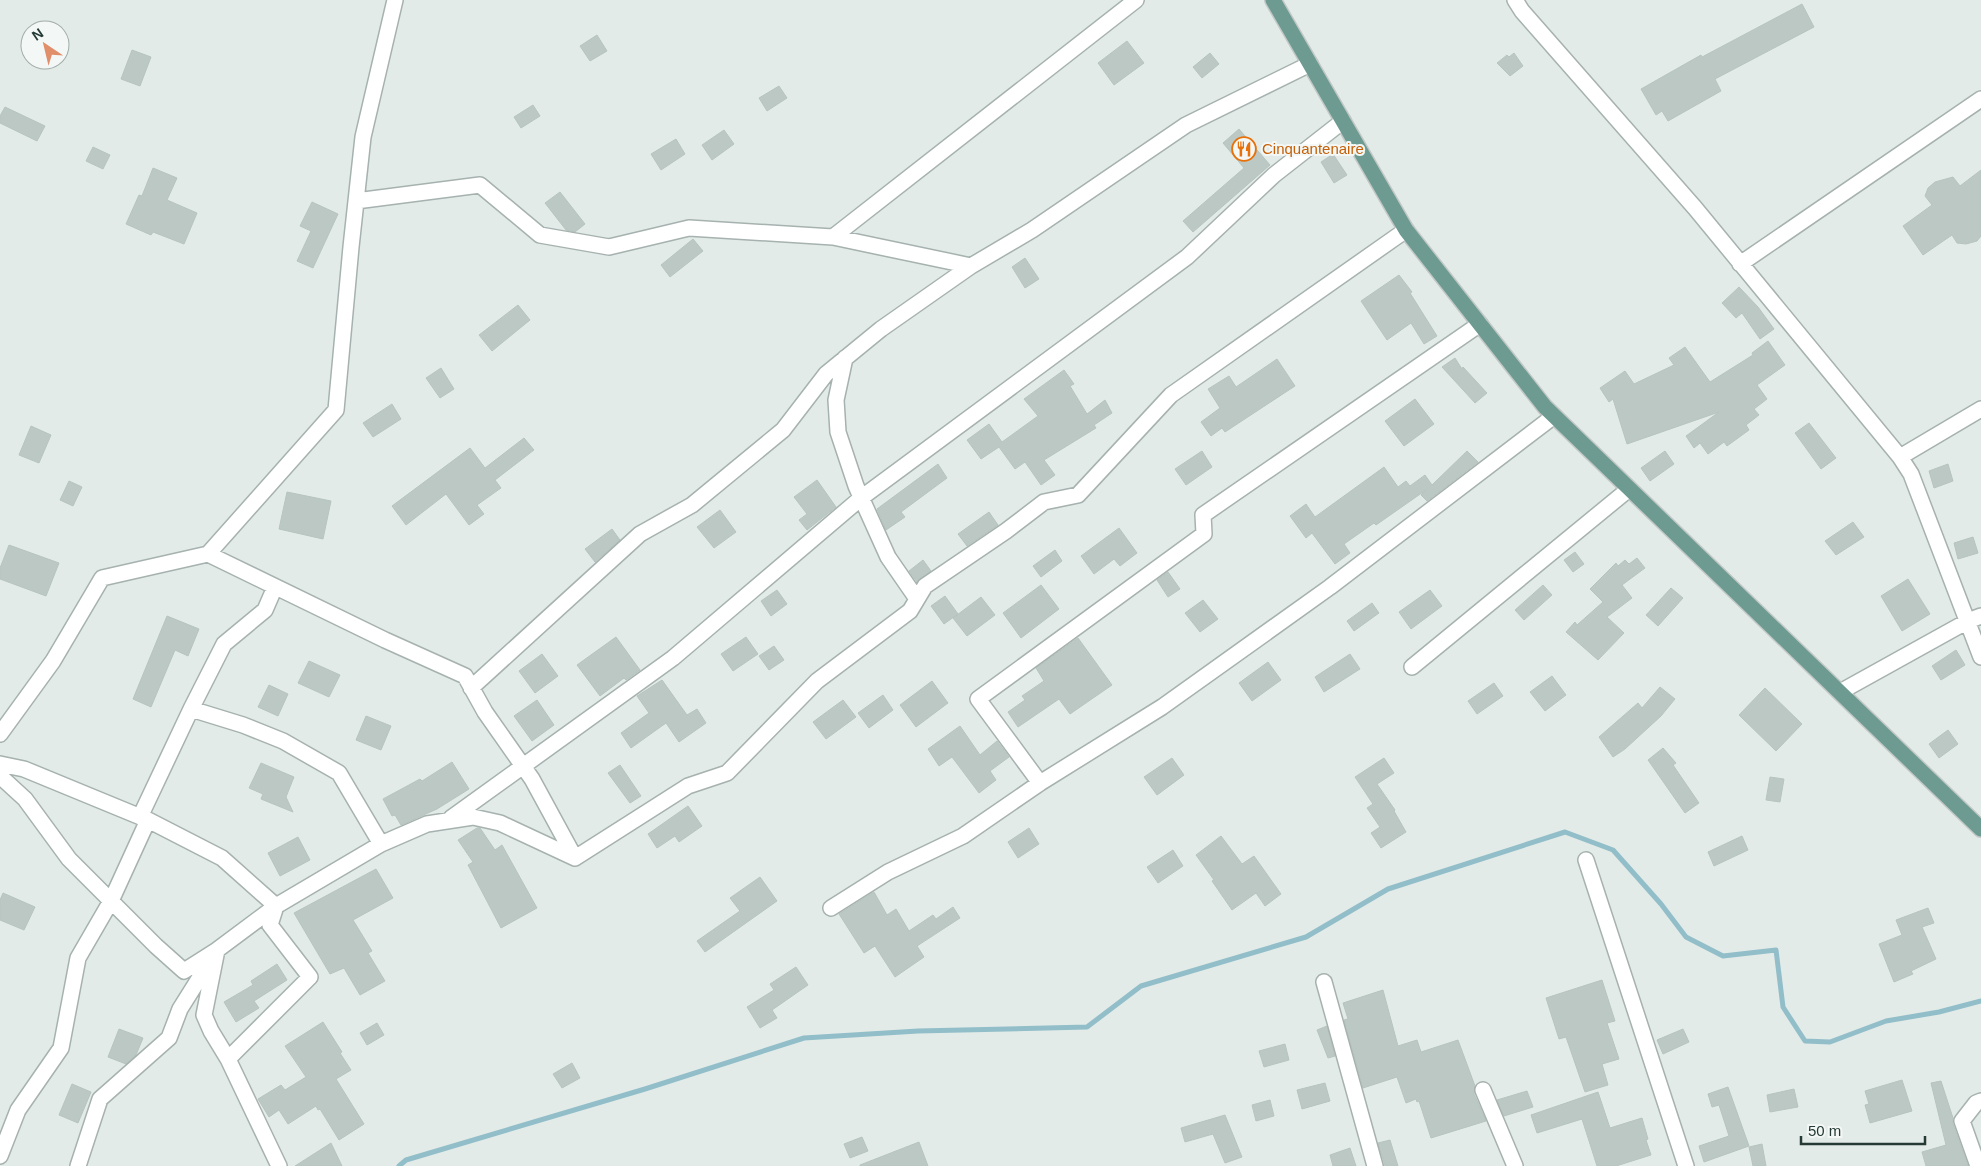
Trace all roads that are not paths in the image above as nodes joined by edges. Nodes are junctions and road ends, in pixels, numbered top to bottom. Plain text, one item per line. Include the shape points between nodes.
1 (395, 0) edge
2 (1136, 0) edge
3 (1272, 0) edge
4 (1515, 0) edge
5 (1310, 64) junction
6 (1981, 99) edge
7 (1343, 122) junction
8 (356, 201) junction
9 (1406, 230) junction
10 (833, 236) junction
11 (1740, 264) junction
12 (971, 266) junction
13 (1480, 324) junction
14 (845, 358) junction
15 (1981, 408) edge
16 (1554, 416) junction
17 (1900, 457) junction
18 (1629, 489) junction
19 (862, 498) junction
20 (208, 554) junction
21 (275, 587) junction
22 (917, 599) junction
23 (1975, 619) edge
24 (1981, 657) edge
25 (1412, 667) dead end
26 (472, 688) junction
27 (1840, 692) junction
28 (191, 709) junction
29 (0, 734) edge
30 (0, 764) edge
31 (523, 767) junction
32 (0, 776) edge
33 (1040, 783) junction
34 (144, 819) junction
35 (447, 821) junction
36 (1981, 829) edge
37 (380, 844) junction
38 (575, 858) junction
39 (1586, 860) dead end
40 (112, 901) junction
41 (276, 906) junction
42 (830, 908) dead end
43 (217, 950) junction
44 (1324, 982) dead end
45 (228, 1060) junction
46 (1483, 1090) dead end
47 (1981, 1101) edge
48 (0, 1156) edge
49 (78, 1166) edge
50 (279, 1166) edge
51 (1375, 1166) edge
52 (1515, 1166) edge
53 (1686, 1166) edge
54 (1978, 1166) edge

1 - 8 street via 363,137
2 - 10 street
3 - 5 main road
4 - 11 street
5 - 7 main road
5 - 12 street via 1186,125 1032,230
6 - 11 street
7 - 9 main road
7 - 19 street via 1274,175 1187,257
8 - 10 street via 480,185 540,235 609,247 690,228
8 - 20 street via 336,410
9 - 13 main road
9 - 22 street via 1171,395 1078,495 1044,502 925,586
10 - 12 street
11 - 17 street
12 - 14 street
13 - 16 main road
13 - 33 street via 1203,515 1204,534 978,699
14 - 19 street via 836,400 838,432
14 - 26 street via 826,374 783,430 692,505 640,534
15 - 17 street
16 - 18 main road
16 - 33 street via 1330,588 1162,708
17 - 23 street via 1911,474
18 - 25 street
18 - 27 main road
19 - 22 street via 888,557
19 - 31 street via 673,658
20 - 21 street
20 - 29 street via 102,578 53,661
21 - 26 street via 465,676
21 - 28 street via 265,610 224,644
22 - 38 street via 910,611 817,681 727,773 688,786
23 - 24 street
23 - 27 street
26 - 31 street
27 - 36 main road
28 - 34 street
28 - 37 street via 283,741 339,772
30 - 34 street via 24,769
31 - 35 street
31 - 38 street
32 - 40 street via 25,799 69,859
33 - 42 street via 963,836 888,872
34 - 40 street
34 - 41 street via 222,858
35 - 37 street via 426,824
35 - 38 street via 473,817 500,823
37 - 41 street
39 - 53 street
40 - 43 street via 184,971
40 - 48 street via 78,958 61,1048 18,1110
41 - 43 street
41 - 45 street via 270,925 310,977
43 - 45 street via 204,1015
43 - 49 street via 180,1009 169,1038 100,1099
44 - 51 street
45 - 50 street
46 - 52 street
47 - 54 street via 1962,1121

